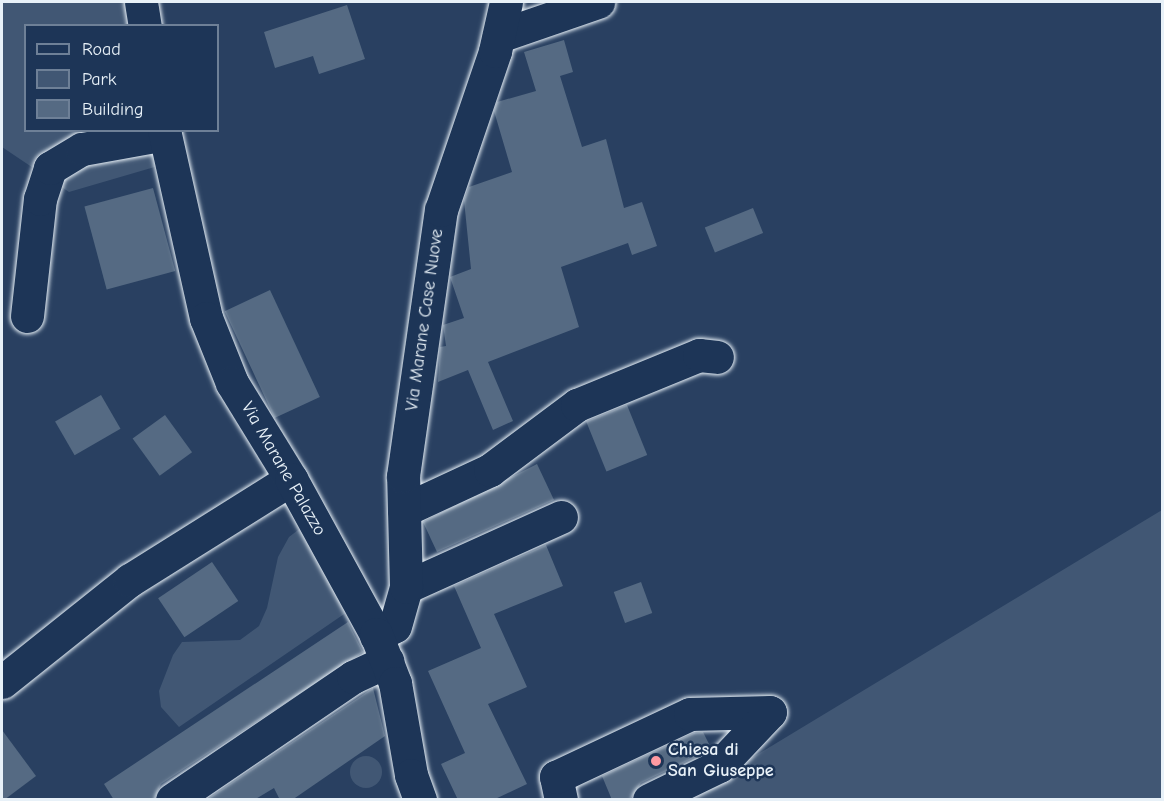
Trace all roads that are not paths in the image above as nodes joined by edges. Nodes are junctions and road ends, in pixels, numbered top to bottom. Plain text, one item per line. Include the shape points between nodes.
1 (141, 2) edge
2 (506, 2) edge
3 (598, 2) edge
4 (145, 24) edge
5 (499, 36) junction
6 (165, 132) edge
7 (27, 316) dead end
8 (717, 357) dead end
9 (291, 479) junction
10 (404, 510) junction
11 (561, 518) dead end
12 (406, 587) junction
13 (382, 649) junction
14 (2, 682) edge
15 (172, 800) edge
16 (420, 800) edge
17 (561, 800) edge
18 (649, 800) edge

1 - 4 street
2 - 5 street, Via Marane Case Nuove
3 - 5 street
5 - 10 street, Via Marane Case Nuove via 441,210 403,476
6 - 7 street via 82,149 50,168 40,198
6 - 9 street, Via Marane Palazzo via 206,318 232,383
8 - 10 street via 699,355 577,405 489,470
9 - 13 street, Via Marane Palazzo
9 - 14 street via 130,580
10 - 12 street, Via Marane Case Nuove
11 - 12 street
12 - 13 street, Via Marane Case Nuove via 395,626
13 - 15 street, Via Marane Case Nuove via 353,677
13 - 16 street, Via Marane Palazzo via 395,683 411,775
17 - 18 street via 556,777 690,714 770,712 719,766

